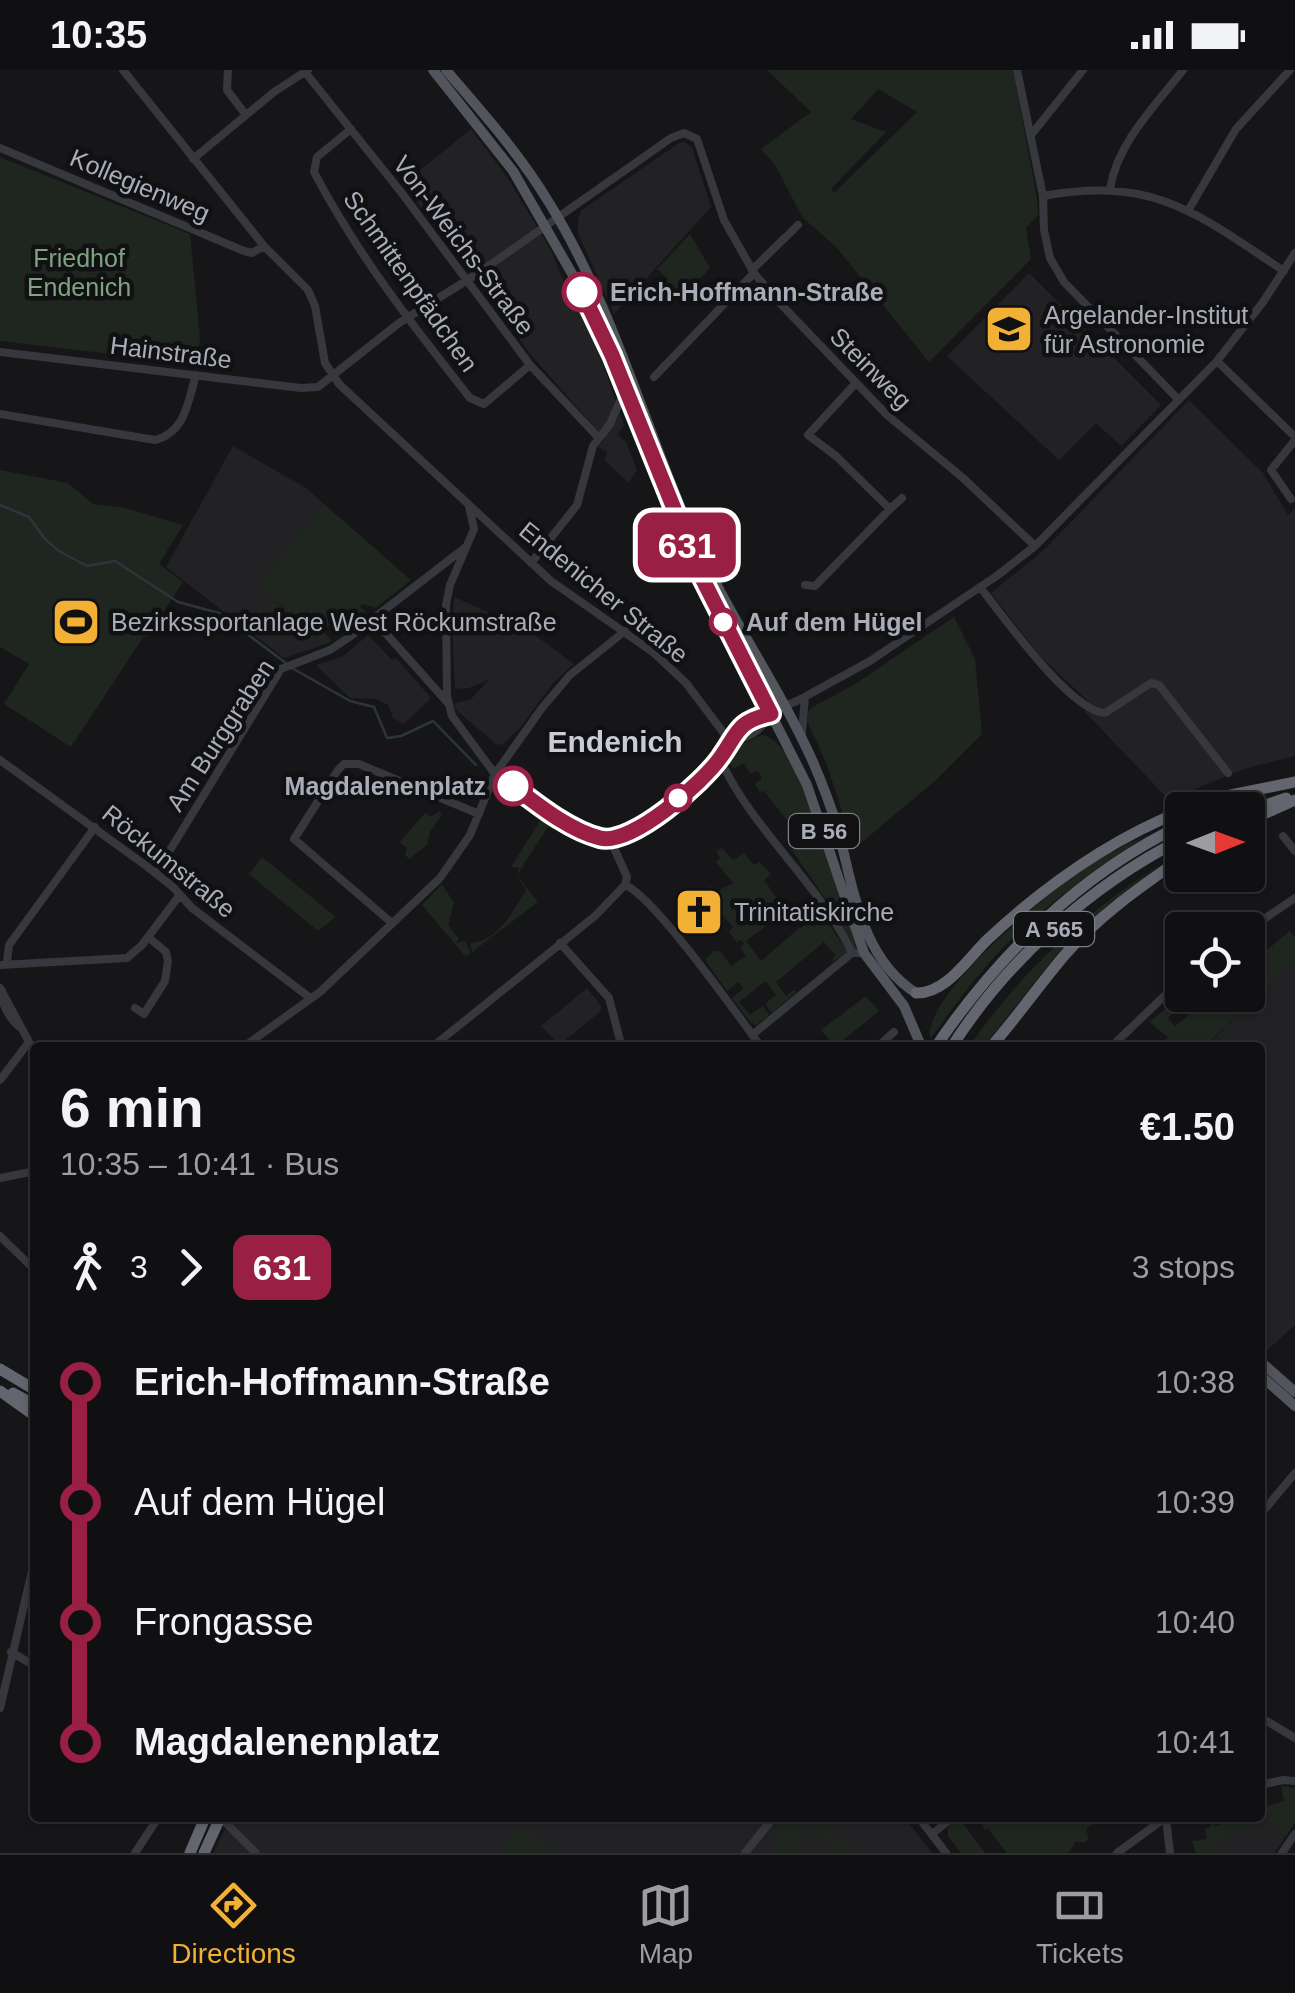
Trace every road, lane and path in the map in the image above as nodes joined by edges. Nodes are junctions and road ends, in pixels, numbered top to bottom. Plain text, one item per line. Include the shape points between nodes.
1 (123, 70) edge
2 (228, 70) edge
3 (432, 70) edge
4 (446, 70) edge
5 (1018, 70) edge
6 (1183, 70) edge
7 (1290, 70) edge
8 (306, 71) edge
9 (1089, 72) edge
10 (246, 115) junction
11 (351, 129) junction
12 (1031, 135) junction
13 (0, 148) edge
14 (193, 159) junction
15 (1110, 189) junction
16 (1043, 196) junction
17 (1189, 209) junction
18 (558, 216) junction
19 (546, 224) junction
20 (798, 225) dead end
21 (264, 246) junction
22 (1295, 253) edge
23 (1284, 271) junction
24 (753, 272) junction
25 (467, 279) junction
26 (407, 318) junction
27 (0, 352) edge
28 (1217, 361) junction
29 (530, 365) junction
30 (196, 375) junction
31 (334, 376) junction
32 (654, 377) dead end
33 (855, 384) junction
34 (1179, 400) junction
35 (620, 401) dead end
36 (0, 414) edge
37 (598, 436) junction
38 (1295, 439) edge
39 (902, 498) dead end
40 (1292, 499) dead end
41 (468, 506) junction
42 (890, 510) junction
43 (489, 523) junction
44 (474, 529) junction
45 (470, 544) junction
46 (1035, 546) junction
47 (531, 563) junction
48 (805, 585) dead end
49 (980, 587) junction
50 (374, 620) junction
51 (624, 631) junction
52 (805, 697) junction
53 (448, 703) junction
54 (784, 707) junction
55 (771, 714) junction
56 (758, 730) junction
57 (782, 735) junction
58 (730, 740) junction
59 (803, 742) junction
60 (720, 759) junction
61 (0, 760) edge
62 (1228, 773) dead end
63 (496, 774) junction
64 (1295, 782) edge
65 (1274, 788) junction
66 (1251, 792) edge
67 (1263, 792) edge
68 (1295, 798) edge
69 (1265, 806) edge
70 (1265, 813) edge
71 (479, 814) junction
72 (1165, 819) edge
73 (95, 827) junction
74 (1165, 836) edge
75 (1283, 836) dead end
76 (610, 839) junction
77 (1165, 851) edge
78 (1295, 851) edge
79 (1165, 870) edge
80 (156, 874) junction
81 (626, 885) junction
82 (179, 896) junction
83 (1295, 898) edge
84 (1265, 918) edge
85 (392, 924) junction
86 (148, 937) junction
87 (560, 942) junction
88 (858, 953) junction
89 (4, 963) edge
90 (884, 963) junction
91 (1, 989) edge
92 (891, 990) junction
93 (916, 994) joint
94 (1165, 996) edge
95 (310, 997) junction
96 (136, 1025) dead end
97 (1009, 1029) junction
98 (894, 1032) dead end
99 (752, 1035) junction
100 (29, 1042) joint
101 (250, 1042) edge
102 (438, 1042) edge
103 (620, 1042) edge
104 (757, 1042) edge
105 (883, 1042) edge
106 (920, 1042) edge
107 (940, 1042) edge
108 (956, 1042) edge
109 (996, 1042) edge
110 (1004, 1042) edge
111 (1116, 1042) edge
112 (0, 1080) edge
113 (30, 1172) edge
114 (0, 1178) edge
115 (0, 1236) edge
116 (30, 1265) edge
117 (1265, 1365) edge
118 (0, 1368) edge
119 (1265, 1379) edge
120 (30, 1387) edge
121 (0, 1389) edge
122 (1295, 1392) edge
123 (30, 1404) edge
124 (1295, 1406) edge
125 (30, 1412) edge
126 (1295, 1473) edge
127 (1265, 1509) edge
128 (30, 1578) edge
129 (12, 1652) junction
130 (30, 1663) edge
131 (0, 1708) edge
132 (1265, 1720) edge
133 (1295, 1738) edge
134 (1295, 1782) edge
135 (1265, 1784) edge
136 (155, 1822) edge
137 (203, 1822) edge
138 (220, 1822) edge
139 (224, 1822) edge
140 (770, 1822) edge
141 (922, 1822) edge
142 (947, 1822) edge
143 (1160, 1822) edge
144 (1166, 1822) edge
145 (932, 1834) junction
146 (1295, 1834) edge
147 (135, 1853) edge
148 (190, 1853) edge
149 (204, 1853) edge
150 (256, 1853) edge
151 (744, 1853) edge
152 (946, 1853) edge
153 (1117, 1853) edge
154 (1170, 1853) edge
155 (1282, 1853) edge

1 - 14 street
2 - 10 street via 227,90
3 - 19 main road, B 56 via 496,147
4 - 18 main road, B 56 via 518,155
5 - 12 street
6 - 15 street via 1129,140
7 - 17 street via 1236,129
8 - 10 street
8 - 11 street, Von-Weichs-Straße
9 - 12 street
10 - 14 street
11 - 25 street, Von-Weichs-Straße
11 - 26 street, Schmittenpfädchen via 317,157 314,172
12 - 16 street
13 - 21 street, Kollegienweg via 252,253
14 - 21 street
15 - 16 street
15 - 17 street
16 - 34 street via 1056,270
17 - 23 street
18 - 19 street
18 - 24 street, Steinweg via 671,138 692,135 724,220
18 - 54 main road, B 56 via 697,546
19 - 25 street
19 - 55 main road, B 56 via 612,355 702,578
20 - 24 street
21 - 31 street via 312,297 324,363
22 - 23 street
23 - 28 street
24 - 32 street
24 - 33 street, Steinweg
25 - 26 street
25 - 29 street, Von-Weichs-Straße
26 - 29 street, Schmittenpfädchen via 480,404
26 - 31 street
27 - 30 street, Hainstraße
28 - 34 street
28 - 38 street
29 - 37 street, Von-Weichs-Straße
30 - 31 street, Hainstraße via 311,388
30 - 36 street via 179,427 161,439
31 - 41 street, Endenicher Straße
33 - 42 street via 808,435
33 - 46 street, Steinweg
34 - 46 street
35 - 37 street
37 - 47 street via 577,505
38 - 40 street via 1271,470
39 - 42 street
41 - 43 street, Endenicher Straße
41 - 44 street
42 - 48 street via 814,586
43 - 44 street, Endenicher Straße
43 - 47 street, Endenicher Straße
44 - 45 street
45 - 50 street, Am Burggraben
45 - 53 street via 447,596
46 - 49 street
47 - 51 street, Endenicher Straße
49 - 52 street
49 - 62 street via 1086,708 1105,713 1151,683 1159,685
50 - 53 street
50 - 80 street, Am Burggraben via 330,650 287,664
51 - 58 street, Endenicher Straße via 686,683
51 - 63 street via 557,689
52 - 54 street
52 - 59 street
53 - 63 street
54 - 55 street
54 - 59 main road, B 56
55 - 56 street
55 - 57 main road, B 56
55 - 58 street via 740,726
56 - 57 street
56 - 58 street
57 - 88 main road, B 56 via 816,805
58 - 60 street
59 - 90 main road, B 56 via 832,812 858,907
60 - 76 street via 658,815
60 - 88 street via 732,786
61 - 73 street, Röckumstraße
63 - 71 street
63 - 76 street via 567,823
64 - 65 highway
65 - 66 highway
65 - 67 highway
68 - 69 highway
68 - 70 highway
71 - 85 street via 459,854
71 - 85 street via 351,762 338,770 294,839
72 - 93 highway via 1071,869 940,988
73 - 80 street, Röckumstraße
73 - 89 street
74 - 107 highway, A 565 via 1119,862 1040,924
75 - 78 street
76 - 81 street
77 - 108 highway, A 565 via 1091,897 1048,934
79 - 97 highway via 1065,955
80 - 82 street, Röckumstraße
81 - 87 street
81 - 99 street via 662,920
82 - 86 street
82 - 95 street, Röckumstraße
83 - 84 street
85 - 95 street
86 - 89 street via 136,952 115,960
86 - 96 street via 168,961 163,986 139,1011
87 - 102 street
87 - 103 street via 609,998
88 - 92 main road, B 56
88 - 99 street
90 - 92 main road, B 56
90 - 93 main road, B 56
91 - 100 street
92 - 106 main road, B 56
94 - 111 street
95 - 101 street
97 - 109 highway
97 - 110 highway
98 - 105 street
99 - 104 street
100 - 112 street
113 - 114 street
115 - 116 street
117 - 122 main road
118 - 120 highway
119 - 124 main road
121 - 123 highway
121 - 125 highway
126 - 127 street
128 - 129 street
129 - 130 street
129 - 131 street
132 - 133 street
134 - 135 street
136 - 147 street
137 - 148 highway
138 - 149 highway
139 - 150 street
140 - 151 street
141 - 145 street
142 - 145 street
143 - 153 street
144 - 154 street
145 - 152 street
146 - 155 street

